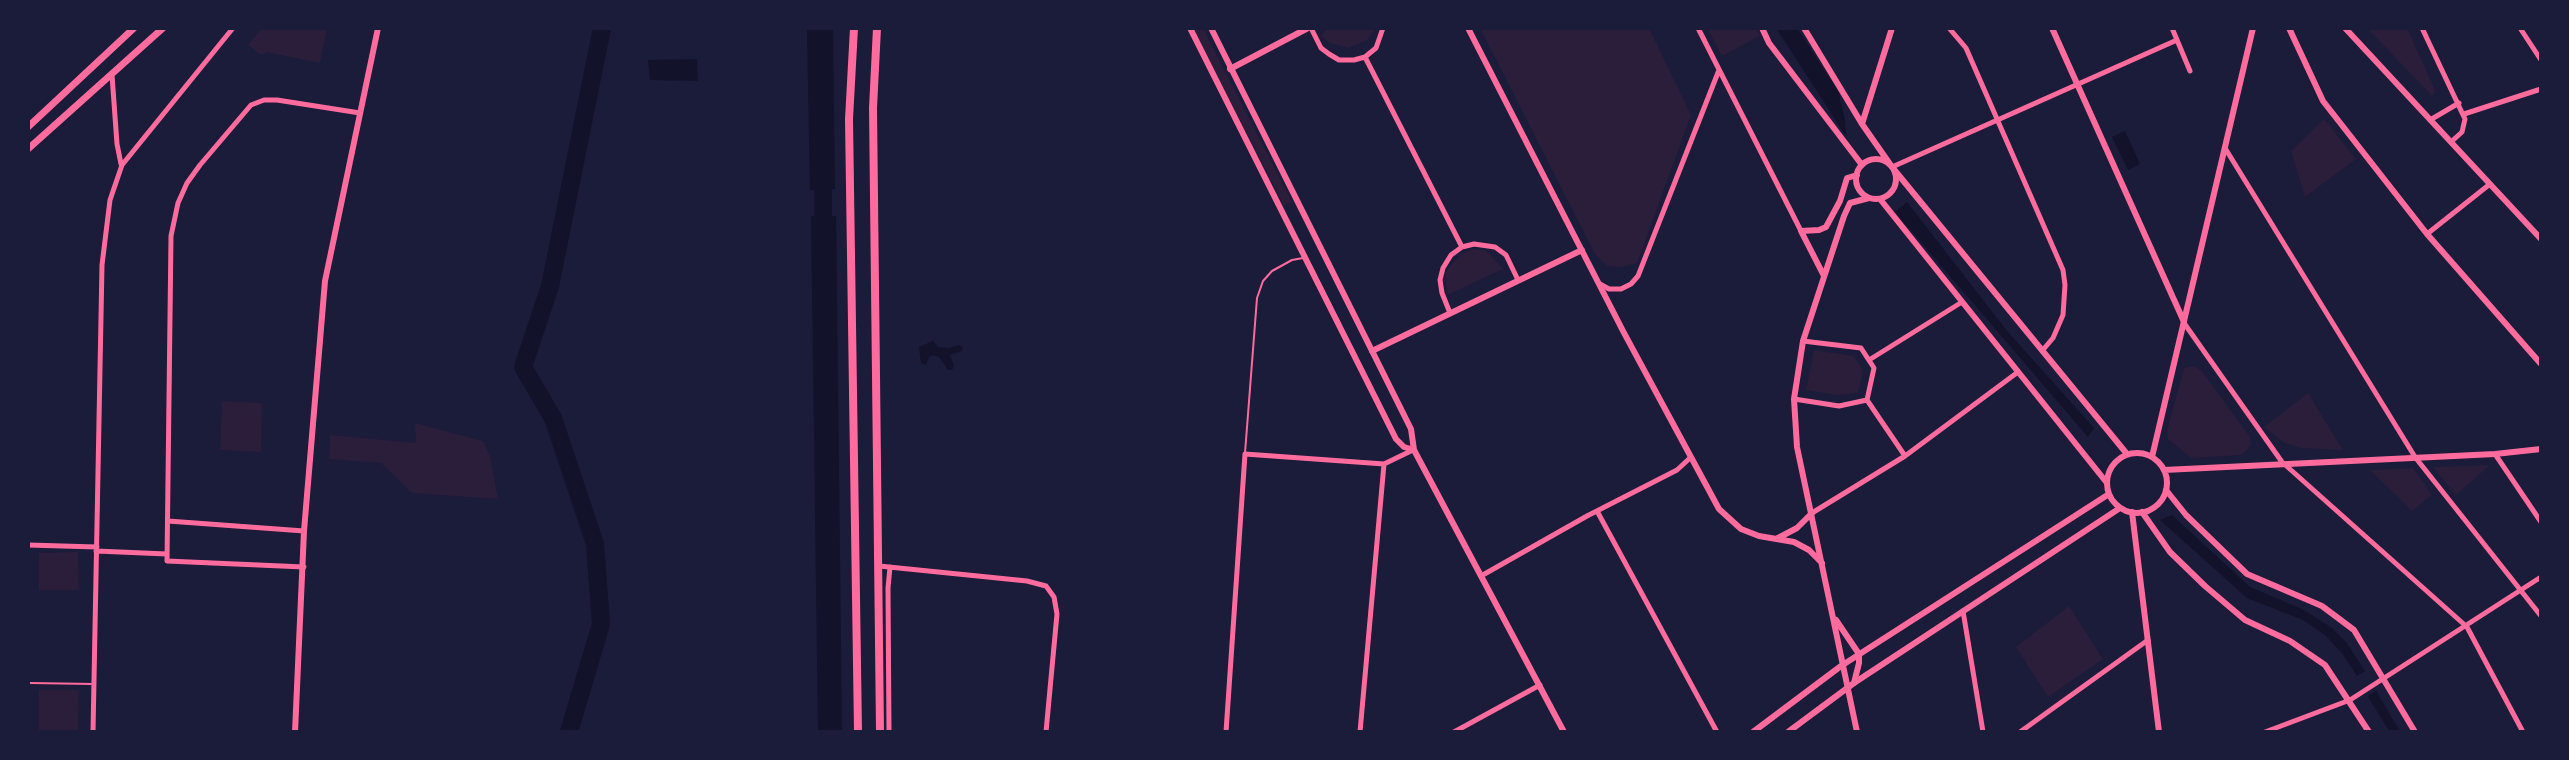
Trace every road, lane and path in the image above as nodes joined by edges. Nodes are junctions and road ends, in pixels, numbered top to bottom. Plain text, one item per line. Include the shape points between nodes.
1 (134, 28) edge
2 (163, 28) edge
3 (233, 28) edge
4 (378, 28) edge
5 (854, 28) edge
6 (877, 28) edge
7 (1190, 28) edge
8 (1211, 28) edge
9 (1310, 28) edge
10 (1383, 28) edge
11 (1468, 28) edge
12 (1698, 28) edge
13 (1762, 28) edge
14 (1804, 28) edge
15 (1892, 28) edge
16 (1949, 28) edge
17 (2052, 28) edge
18 (2172, 28) edge
19 (2253, 28) edge
20 (2289, 28) edge
21 (2345, 28) edge
22 (2422, 28) edge
23 (2520, 28) edge
24 (2177, 40) junction
25 (1365, 57) junction
26 (2541, 60) edge
27 (1230, 69) junction
28 (1719, 70) junction
29 (2190, 71) dead end
30 (112, 74) junction
31 (2077, 84) junction
32 (2541, 89) edge
33 (2459, 103) junction
34 (360, 113) junction
35 (2464, 114) junction
36 (1998, 119) junction
37 (2430, 120) junction
38 (1862, 124) junction
39 (28, 127) edge
40 (2451, 142) junction
41 (2225, 147) junction
42 (28, 149) edge
43 (122, 165) junction
44 (1862, 165) junction
45 (1892, 167) junction
46 (1857, 175) junction
47 (2490, 184) junction
48 (1869, 198) junction
49 (1880, 199) junction
50 (1801, 231) junction
51 (1311, 233) junction
52 (2427, 234) junction
53 (2541, 239) edge
54 (1295, 240) junction
55 (1462, 247) junction
56 (1582, 250) junction
57 (1320, 251) junction
58 (1303, 258) junction
59 (1824, 276) junction
60 (1518, 280) junction
61 (1599, 283) junction
62 (1962, 302) junction
63 (1450, 313) junction
64 (2184, 322) junction
65 (1803, 341) junction
66 (1372, 351) junction
67 (2042, 351) junction
68 (1869, 360) junction
69 (2541, 364) edge
70 (2018, 372) junction
71 (1794, 399) junction
72 (1867, 400) junction
73 (2541, 449) edge
74 (1414, 450) junction
75 (1245, 454) junction
76 (2127, 454) junction
77 (2495, 454) junction
78 (1905, 456) junction
79 (2152, 457) junction
80 (2415, 457) junction
81 (1690, 458) junction
82 (2282, 462) junction
83 (1384, 464) junction
84 (2164, 470) junction
85 (2107, 483) junction
86 (2166, 490) junction
87 (2109, 494) junction
88 (2120, 508) junction
89 (1597, 511) junction
90 (2132, 512) junction
91 (2142, 512) junction
92 (1812, 513) junction
93 (168, 521) junction
94 (2541, 522) edge
95 (304, 531) junction
96 (1778, 538) junction
97 (28, 545) edge
98 (96, 549) junction
99 (167, 558) junction
100 (1822, 563) junction
101 (879, 566) junction
102 (304, 567) junction
103 (890, 567) junction
104 (1481, 576) junction
105 (2541, 577) edge
106 (2520, 591) junction
107 (1963, 611) junction
108 (2541, 616) edge
109 (1834, 618) junction
110 (2467, 627) junction
111 (2148, 640) junction
112 (1859, 654) junction
113 (1841, 666) junction
114 (2385, 679) junction
115 (30, 683) dead end
116 (1854, 683) junction
117 (94, 684) junction
118 (1540, 685) junction
119 (1847, 688) junction
120 (2350, 700) junction
121 (93, 732) edge
122 (295, 732) edge
123 (858, 732) edge
124 (880, 732) edge
125 (889, 732) edge
126 (1046, 732) edge
127 (1226, 732) edge
128 (1360, 732) edge
129 (1454, 732) edge
130 (1564, 732) edge
131 (1717, 732) edge
132 (1753, 732) edge
133 (1788, 732) edge
134 (1857, 732) edge
135 (1983, 732) edge
136 (2020, 732) edge
137 (2159, 732) edge
138 (2265, 732) edge
139 (2369, 732) edge
140 (2415, 732) edge
141 (2523, 732) edge

1 - 39 main road
2 - 30 main road
3 - 43 street
4 - 34 street
5 - 123 highway via 849,119
6 - 101 highway via 873,108
7 - 54 street
8 - 27 street
9 - 25 street via 1321,48 1339,60
9 - 27 street
10 - 25 street via 1376,48
11 - 56 street
12 - 28 street
13 - 44 street
14 - 38 street
15 - 38 street
16 - 36 street via 1966,48
17 - 31 street
18 - 24 street
19 - 41 street
20 - 52 street via 2323,101
21 - 37 street
22 - 33 street
23 - 26 street
24 - 29 street
24 - 31 street
25 - 55 street
27 - 51 street
28 - 50 street
28 - 61 street via 1638,276 1621,289
30 - 42 main road
30 - 43 street
31 - 36 street
31 - 64 street
32 - 35 street
33 - 35 street
33 - 37 street
34 - 93 street via 277,100 257,102 182,193 171,236
34 - 95 street via 325,281
35 - 40 street via 2464,128
36 - 45 street
36 - 67 street via 2063,270 2063,315
37 - 40 street
38 - 45 street
40 - 47 street
41 - 64 street
41 - 80 street
43 - 98 street via 110,200 102,265
44 - 45 street via 1877,159
44 - 46 street
45 - 49 street via 1895,187
45 - 67 street
46 - 48 street via 1857,186
46 - 50 street via 1847,178 1826,227
47 - 52 street
47 - 53 street
48 - 49 street
48 - 59 street via 1850,203
49 - 62 street
50 - 59 street
51 - 54 street
51 - 57 street
52 - 69 street
54 - 58 street
55 - 60 street via 1495,247 1506,255
55 - 63 street via 1451,255 1440,280
56 - 60 street
56 - 61 street
57 - 58 street
57 - 66 street
58 - 74 street via 1396,439
58 - 75 lane via 1272,271 1257,298
59 - 65 street
60 - 63 street
61 - 81 street
62 - 68 street
62 - 70 street
63 - 66 street
64 - 79 street
64 - 82 street
65 - 68 street via 1861,348
65 - 71 street
66 - 74 street via 1411,429
67 - 76 street
68 - 72 street via 1874,368
70 - 78 street
70 - 85 street
71 - 72 street via 1839,406
71 - 92 street via 1797,447
72 - 78 street
73 - 77 street
74 - 83 street
74 - 104 street
75 - 83 street
75 - 127 street
76 - 79 street
76 - 85 street via 2112,465
77 - 80 street
77 - 94 street
78 - 92 street
79 - 84 street
80 - 82 street
80 - 106 street
81 - 89 street
81 - 96 street via 1732,523 1749,533
82 - 84 street
82 - 110 street
83 - 128 street
84 - 86 street
85 - 87 street
86 - 91 street via 2157,505
86 - 114 street via 2247,574 2322,606 2354,630
87 - 88 street
87 - 112 street
88 - 90 street
88 - 107 street
89 - 104 street
89 - 131 street
90 - 91 street
90 - 111 street
91 - 120 street via 2170,552 2205,586 2245,620 2325,665
92 - 96 street
92 - 100 street
93 - 95 street
93 - 99 street
95 - 102 street
96 - 100 street via 1801,545
97 - 98 street
98 - 99 street
98 - 117 street
99 - 102 street
100 - 109 street
101 - 103 street
101 - 124 highway
102 - 122 street
103 - 125 street
103 - 126 street via 1046,586 1057,614
104 - 118 street
105 - 106 street
106 - 108 street
106 - 110 street
107 - 116 street
107 - 135 street
109 - 112 street
109 - 113 street
110 - 114 street
110 - 141 street
111 - 136 street
111 - 137 street
112 - 113 street
112 - 116 street
113 - 119 street
113 - 132 street
114 - 120 street
114 - 140 street
115 - 117 lane
116 - 119 street
117 - 121 street
118 - 129 street
118 - 130 street
119 - 133 street
119 - 134 street
120 - 138 street
120 - 139 street

